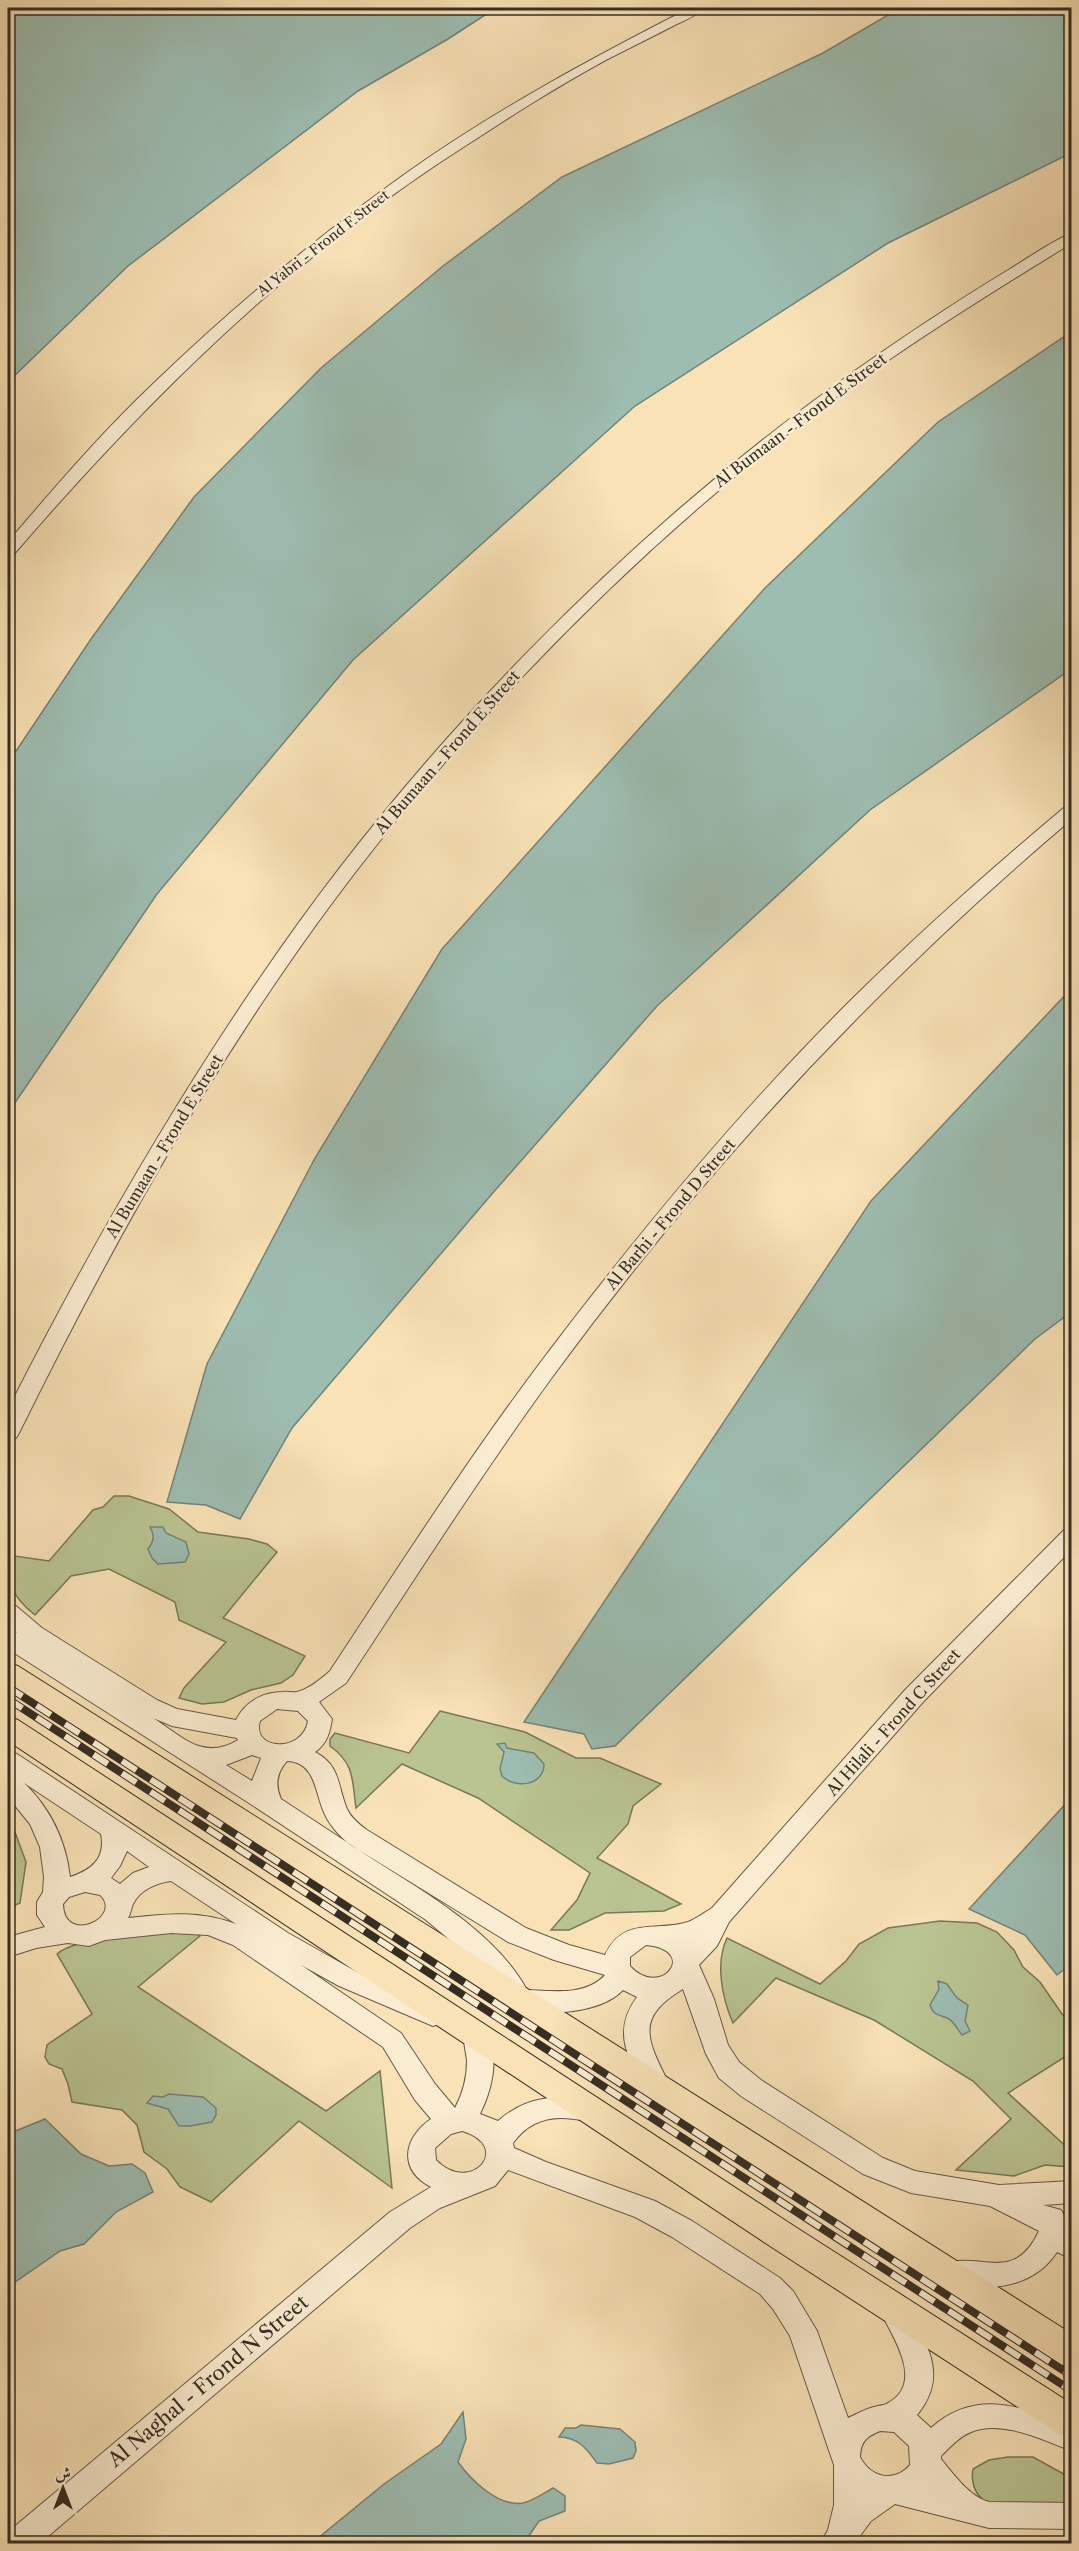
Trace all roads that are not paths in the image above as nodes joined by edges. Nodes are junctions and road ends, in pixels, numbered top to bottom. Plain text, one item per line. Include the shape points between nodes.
1 (698, 8) edge
2 (1071, 237) edge
3 (8, 551) edge
4 (1071, 810) edge
5 (8, 1433) edge
6 (1071, 1535) edge
7 (8, 1612) edge
8 (8, 1638) edge
9 (8, 1673) edge
10 (338, 1677) junction
11 (296, 1701) junction
12 (319, 1727) junction
13 (8, 1728) edge
14 (250, 1729) junction
15 (286, 1753) junction
16 (196, 1758) junction
17 (8, 1760) edge
18 (8, 1782) edge
19 (329, 1785) junction
20 (270, 1803) junction
21 (113, 1830) junction
22 (54, 1851) junction
23 (173, 1871) junction
24 (87, 1882) junction
25 (52, 1901) junction
26 (120, 1907) junction
27 (721, 1915) junction
28 (171, 1923) junction
29 (99, 1931) junction
30 (67, 1933) junction
31 (657, 1935) junction
32 (8, 1947) edge
33 (620, 1963) junction
34 (687, 1964) junction
35 (664, 1987) junction
36 (521, 1999) junction
37 (470, 2032) junction
38 (711, 2032) junction
39 (419, 2084) junction
40 (656, 2086) junction
41 (603, 2118) junction
42 (457, 2121) junction
43 (426, 2138) junction
44 (488, 2164) junction
45 (424, 2166) junction
46 (1070, 2192) edge
47 (971, 2193) junction
48 (400, 2220) junction
49 (1059, 2233) edge
50 (938, 2269) junction
51 (892, 2308) junction
52 (1071, 2353) edge
53 (822, 2382) junction
54 (878, 2420) junction
55 (1071, 2423) edge
56 (1071, 2438) edge
57 (926, 2457) junction
58 (846, 2461) junction
59 (892, 2490) junction
60 (975, 2511) junction
61 (1071, 2516) edge
62 (836, 2542) edge
63 (16, 2544) edge

1 - 3 street, Al Yabri - Frond F Street via 523,103 400,183 320,243 163,379 87,458
2 - 5 street, Al Bumaan - Frond E Street via 889,352 732,471 594,594 457,737 320,906 184,1107 100,1252
4 - 10 street, Al Barhi - Frond D Street via 901,961 800,1063 699,1176 545,1371 456,1497
6 - 27 street, Al Hilali - Frond C Street via 914,1696
7 - 14 street via 34,1634 148,1706 186,1720
8 - 16 street
9 - 36 main road
10 - 11 street, Al Barhi - Frond D Street via 320,1691
10 - 12 street, Al Barhi - Frond D Street
11 - 12 street via 307,1705
11 - 14 street via 273,1702
12 - 15 street via 303,1748
12 - 19 street via 330,1769
13 - 37 main road
14 - 15 street via 269,1752
14 - 16 street via 232,1755
15 - 19 street via 313,1761
15 - 20 street via 267,1768 264,1777
16 - 20 street
17 - 21 street
18 - 22 street via 34,1809
19 - 33 street via 336,1811 358,1837 517,1935 553,1949
20 - 36 street via 462,1933 494,1964
21 - 23 street
21 - 24 street via 116,1852 101,1873
22 - 24 street via 67,1868
22 - 25 street via 58,1872
23 - 26 street via 139,1880 124,1895
23 - 37 street via 312,1960 385,1997
24 - 25 street via 68,1886
24 - 26 street via 110,1888
25 - 30 street via 52,1923
25 - 32 street via 31,1929
26 - 28 street
26 - 29 street via 109,1926
27 - 31 street, Al Hilali - Frond C Street via 693,1930
27 - 34 street, Al Hilali - Frond C Street via 708,1939
28 - 29 street
28 - 39 street via 209,1925 242,1938 381,2031 405,2055
29 - 30 street
30 - 32 street
31 - 33 street via 638,1936
31 - 34 street via 675,1941 686,1954
33 - 35 street via 639,1987
33 - 36 street via 607,1991 585,2000
34 - 35 street via 680,1979
34 - 38 street
35 - 38 street via 696,2010
35 - 40 street via 649,1999 635,2022 637,2048
36 - 40 main road
37 - 41 main road
37 - 42 street via 480,2052 479,2087 473,2104
38 - 47 street via 721,2059 739,2080 873,2166 911,2182
39 - 42 street via 432,2104
39 - 43 street
40 - 50 main road
41 - 44 street via 566,2107 528,2113 515,2120
41 - 51 main road
42 - 43 street via 437,2127
42 - 44 street via 484,2125
43 - 45 street via 422,2147
44 - 45 street via 439,2180
44 - 48 street, Al Naghal - Frond N Street
44 - 53 street via 521,2174 554,2176 645,2209 755,2274 794,2314
45 - 48 street, Al Naghal - Frond N Street via 417,2193
46 - 47 street via 1028,2196
46 - 49 street via 1056,2202 1051,2216
47 - 49 street via 1013,2204
48 - 63 street, Al Naghal - Frond N Street
49 - 50 street via 1021,2270 992,2276
50 - 52 main road
51 - 54 street via 916,2353 921,2379 912,2403
51 - 55 main road
53 - 54 street via 841,2404
53 - 58 street
54 - 57 street via 914,2430 920,2436
54 - 58 street via 856,2427 849,2435 844,2445
56 - 57 street via 1013,2419 986,2416 955,2426
57 - 59 street via 915,2481
57 - 60 street via 947,2489
58 - 59 street via 865,2484
58 - 62 street via 849,2505
59 - 60 street
59 - 62 street via 860,2512
60 - 61 street via 1004,2516

